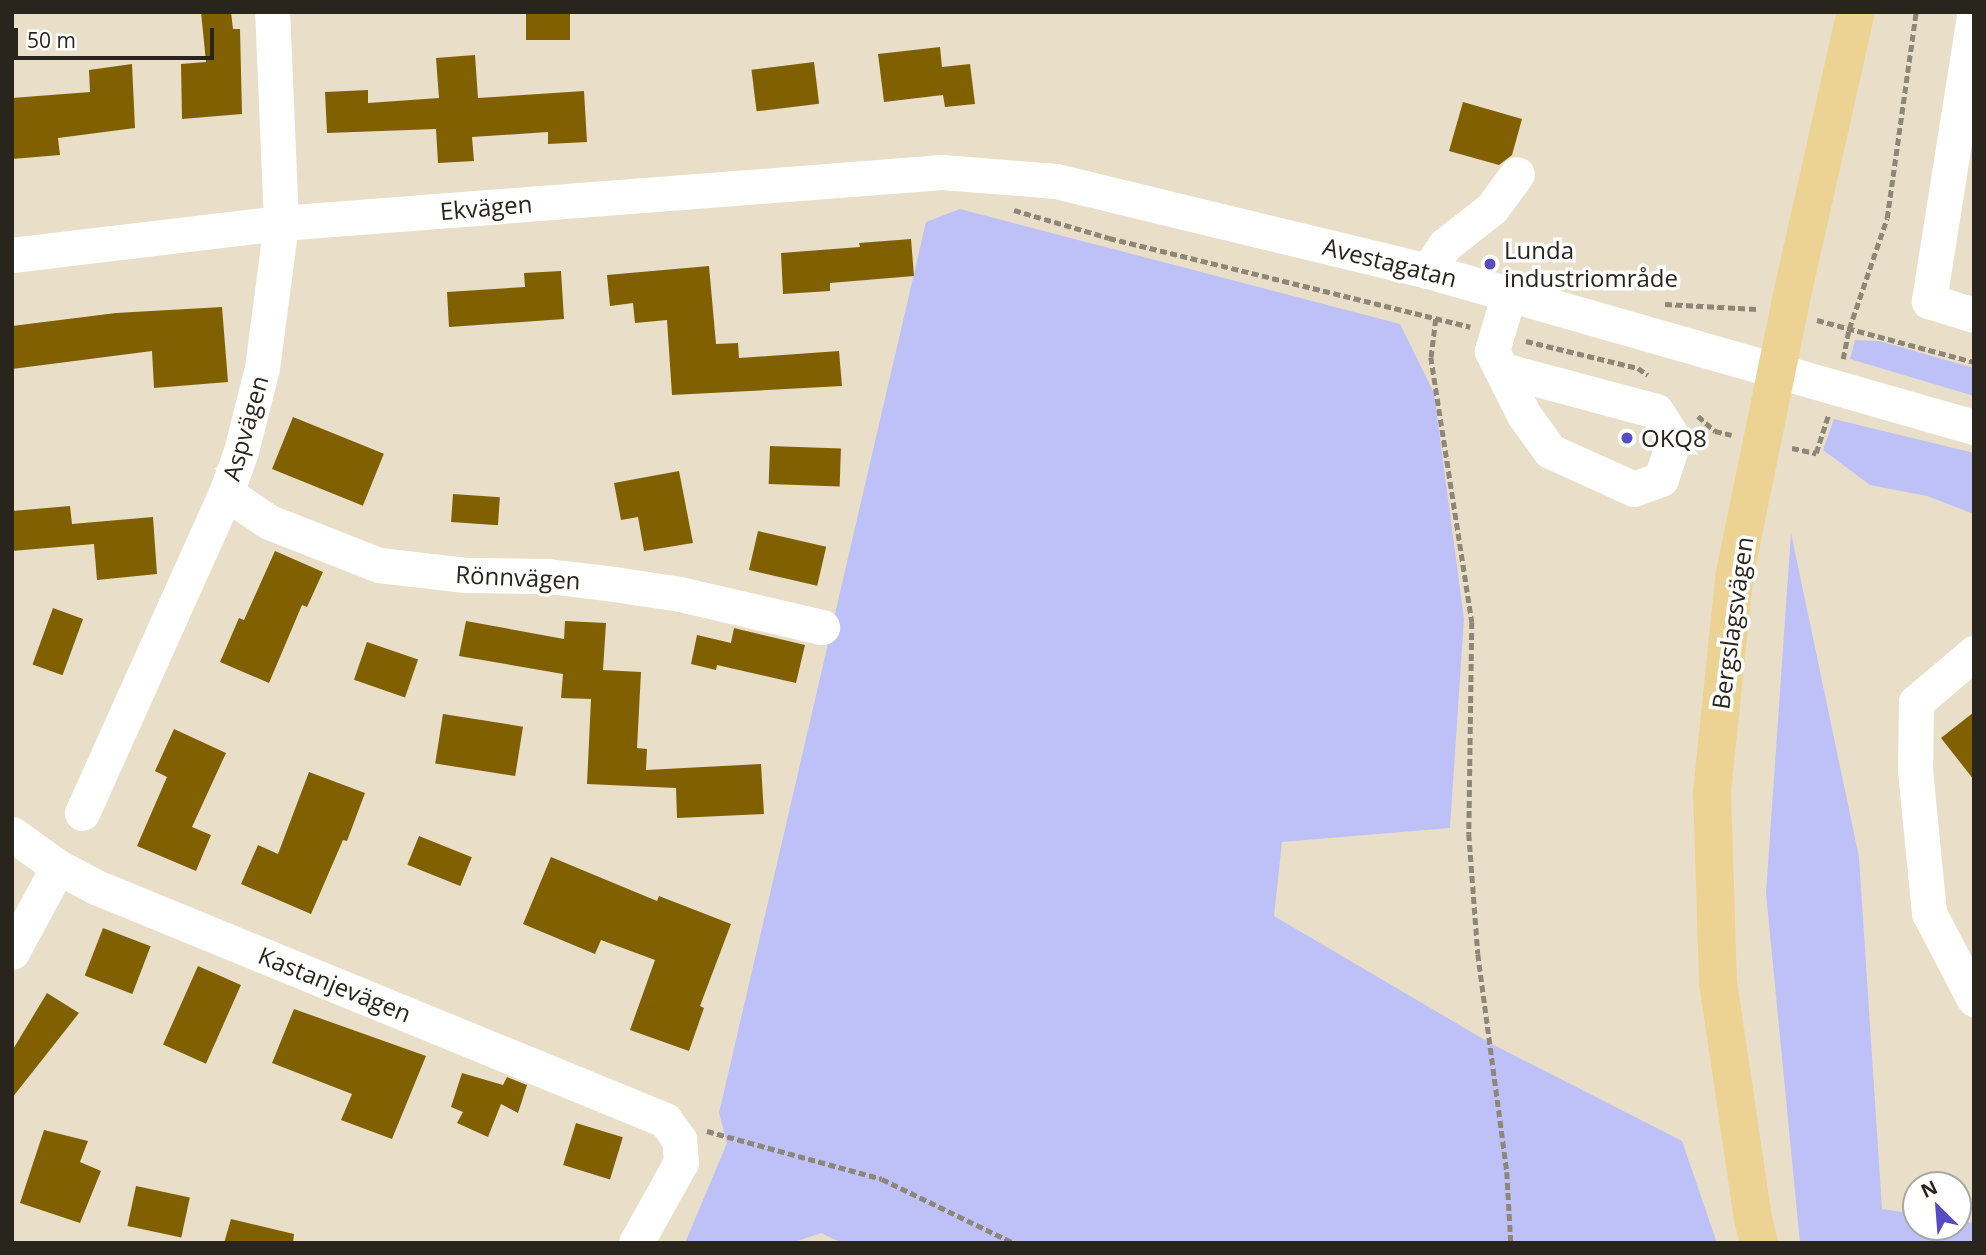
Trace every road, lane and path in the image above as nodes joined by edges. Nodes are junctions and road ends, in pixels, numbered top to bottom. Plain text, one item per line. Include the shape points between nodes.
1 (272, 12) edge
2 (1856, 12) edge
3 (1916, 12) edge
4 (1974, 16) edge
5 (962, 173) joint
6 (1517, 174) dead end
7 (1002, 209) dead end
8 (281, 223) junction
9 (12, 255) edge
10 (1428, 271) junction
11 (1509, 293) junction
12 (1653, 302) dead end
13 (1789, 313) junction
14 (1974, 315) edge
15 (1436, 319) junction
16 (1849, 329) junction
17 (1495, 333) junction
18 (1974, 362) edge
19 (1503, 370) junction
20 (1777, 373) junction
21 (1657, 382) dead end
22 (1696, 415) dead end
23 (1974, 427) edge
24 (1763, 442) junction
25 (226, 493) junction
26 (822, 627) dead end
27 (1974, 653) edge
28 (82, 813) dead end
29 (12, 834) edge
30 (58, 867) junction
31 (12, 953) edge
32 (1974, 999) edge
33 (665, 1120) junction
34 (636, 1243) edge
35 (1014, 1243) edge
36 (1511, 1243) edge
37 (1759, 1243) edge

1 - 8 street, Aspvägen
2 - 13 main road, Bergslagsvägen
3 - 16 path via 1887,218
4 - 14 street via 1929,301
5 - 8 street, Ekvägen
5 - 10 street, Avestagatan via 1056,181
6 - 10 street via 1492,208 1445,245
7 - 15 path
8 - 9 street, Ekvägen
8 - 25 street, Aspvägen via 262,368
10 - 11 street, Avestagatan
11 - 17 street
11 - 20 street, Avestagatan
12 - 13 path
13 - 16 path
13 - 20 main road, Bergslagsvägen
15 - 17 path
15 - 36 path via 1431,357 1472,622 1469,834
16 - 18 path
17 - 19 street via 1492,351
17 - 21 path via 1638,368
19 - 19 street via 1524,415 1550,452 1634,489 1661,479 1674,439 1656,411
20 - 23 street, Avestagatan
20 - 24 main road, Bergslagsvägen
22 - 24 path via 1715,431
24 - 37 main road, Bergslagsvägen via 1734,578 1712,792 1718,982
25 - 26 street, Rönnvägen via 269,522 379,565 614,584 680,594
25 - 28 street, Aspvägen
27 - 32 street via 1916,702 1915,770 1929,913
29 - 30 street, Kastanjevägen
30 - 31 street
30 - 33 street, Kastanjevägen via 96,887
33 - 34 street via 679,1139 681,1162
33 - 35 path via 881,1179

